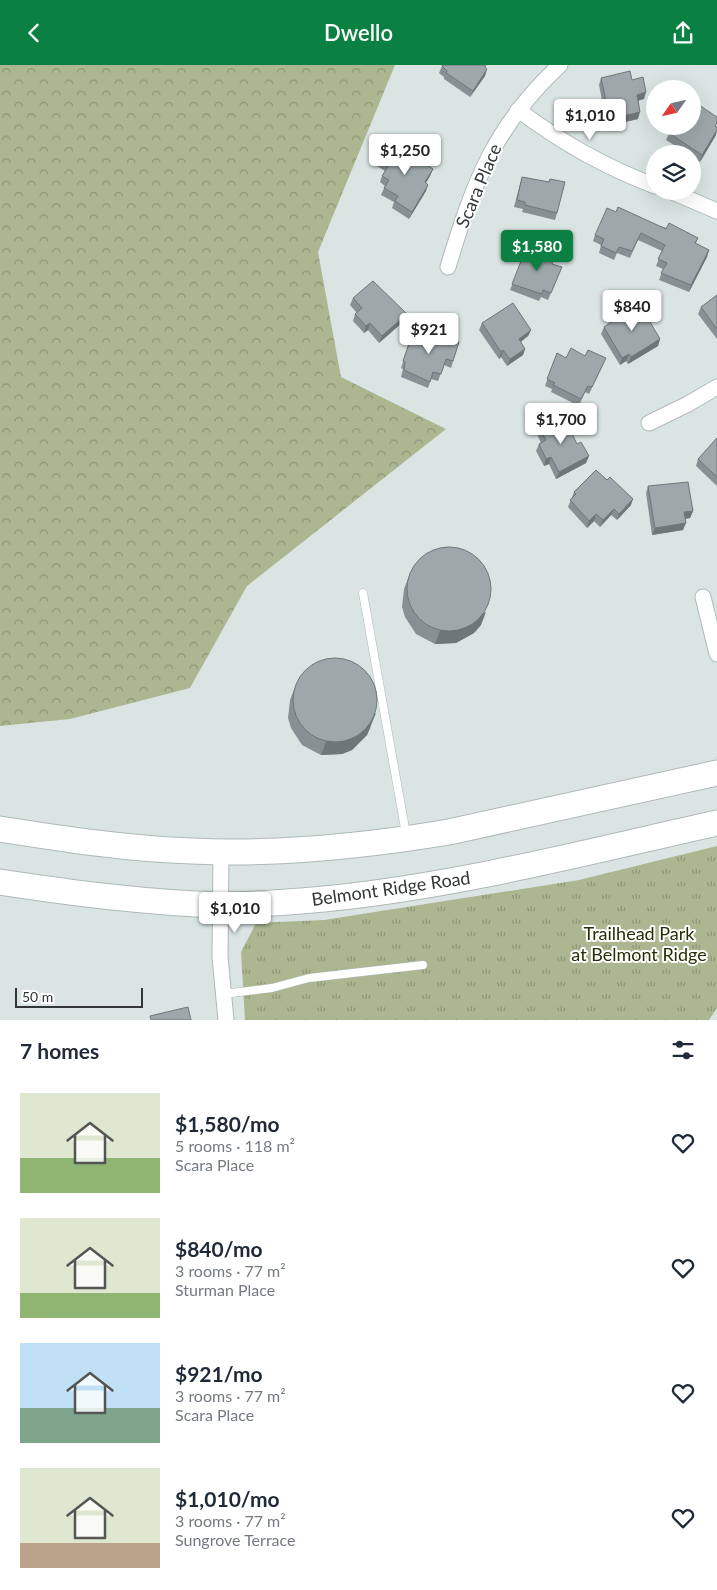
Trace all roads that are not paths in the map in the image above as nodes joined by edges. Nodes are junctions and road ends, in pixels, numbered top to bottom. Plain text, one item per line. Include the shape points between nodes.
1 (560, 65) edge
2 (518, 110) junction
3 (646, 182) edge
4 (691, 200) edge
5 (717, 211) edge
6 (448, 267) dead end
7 (717, 387) edge
8 (649, 423) dead end
9 (363, 593) dead end
10 (703, 597) dead end
11 (716, 645) edge
12 (717, 773) edge
13 (717, 823) edge
14 (0, 829) edge
15 (407, 839) junction
16 (221, 852) junction
17 (0, 882) edge
18 (222, 905) junction
19 (422, 965) dead end
20 (223, 994) junction
21 (226, 1020) edge

1 - 2 street, Scara Place
2 - 3 street via 589,158
2 - 6 street, Scara Place via 482,169
4 - 5 street
7 - 8 street
9 - 15 lane
10 - 11 street
12 - 15 main road
13 - 18 main road, Belmont Ridge Road via 456,881 371,895
14 - 16 main road via 103,844
15 - 16 main road via 278,851
16 - 18 street
17 - 18 main road, Belmont Ridge Road via 134,899
18 - 20 street
19 - 20 lane via 310,978 272,988
20 - 21 street

